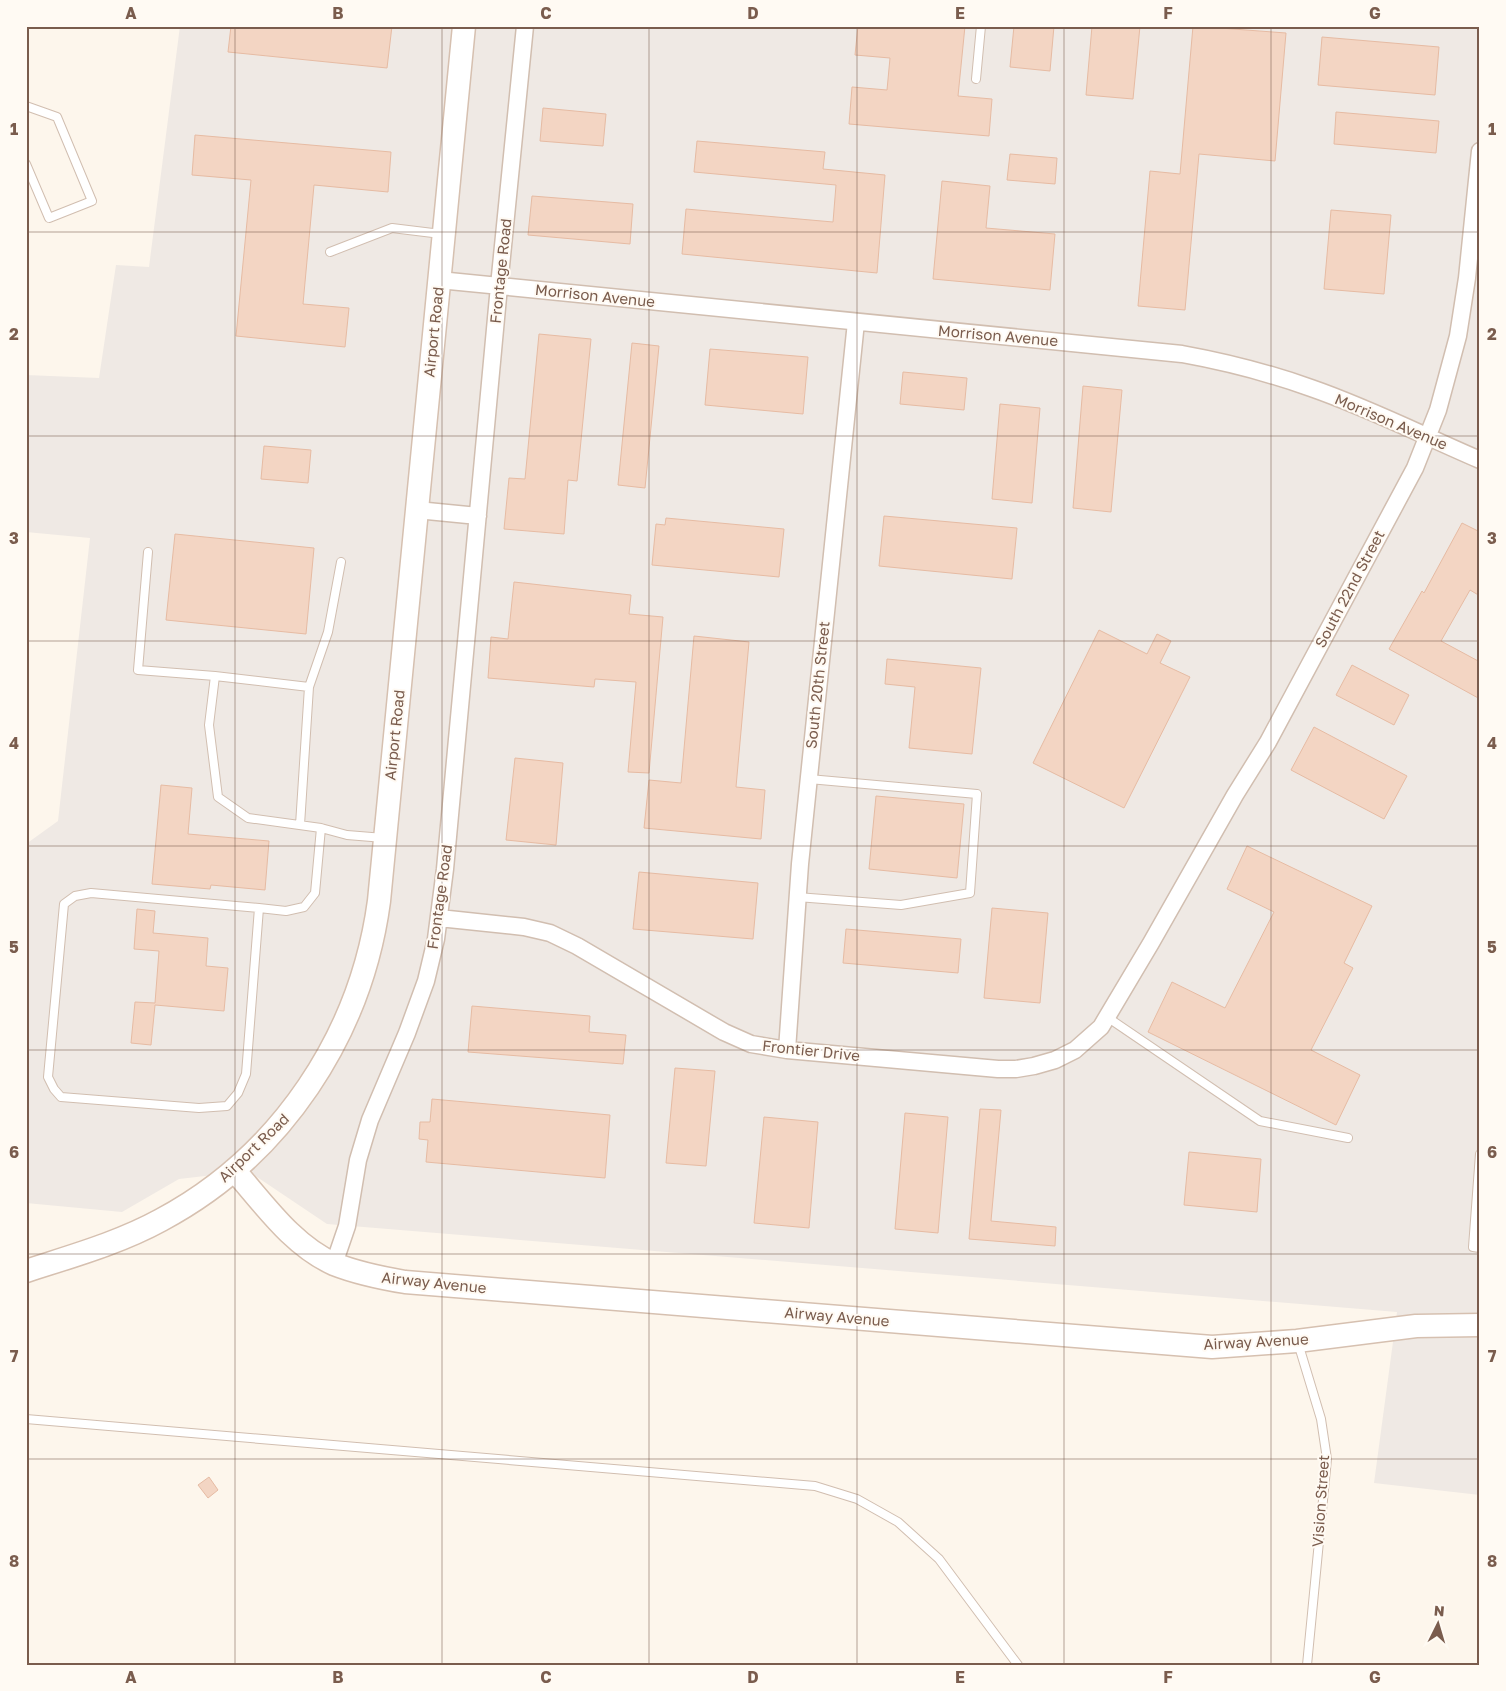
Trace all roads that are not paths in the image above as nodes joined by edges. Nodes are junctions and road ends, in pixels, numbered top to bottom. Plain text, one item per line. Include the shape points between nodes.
1 (464, 26) edge
2 (525, 26) edge
3 (982, 26) edge
4 (976, 79) dead end
5 (26, 106) edge
6 (1480, 151) edge
7 (26, 164) edge
8 (444, 234) junction
9 (330, 252) dead end
10 (440, 280) junction
11 (499, 286) junction
12 (856, 322) junction
13 (1428, 437) junction
14 (1480, 460) edge
15 (417, 510) junction
16 (478, 516) junction
17 (148, 552) dead end
18 (341, 562) dead end
19 (215, 676) junction
20 (310, 687) junction
21 (808, 778) junction
22 (300, 825) junction
23 (322, 828) junction
24 (385, 838) junction
25 (797, 897) junction
26 (259, 908) junction
27 (439, 918) junction
28 (1121, 993) joint
29 (1107, 1017) junction
30 (787, 1050) junction
31 (1348, 1138) dead end
32 (1480, 1154) edge
33 (234, 1170) junction
34 (1480, 1248) edge
35 (334, 1264) junction
36 (26, 1271) edge
37 (1480, 1325) edge
38 (1298, 1342) junction
39 (26, 1419) edge
40 (1018, 1665) edge
41 (1307, 1665) edge

1 - 8 main road, Airport Road
2 - 11 street, Frontage Road
3 - 4 lane
5 - 7 lane via 58,117 92,200 49,218
6 - 13 street, South 22nd Street via 1460,327 1446,386
8 - 9 lane via 392,228
8 - 10 main road, Airport Road
10 - 11 street, Morrison Avenue
10 - 15 main road, Airport Road
11 - 12 street, Morrison Avenue
11 - 16 street, Frontage Road
12 - 13 street, Morrison Avenue via 1154,350 1212,360 1312,388
12 - 21 street, South 20th Street
13 - 14 street, Morrison Avenue
13 - 28 street, South 22nd Street via 1415,468 1268,742
15 - 16 street
15 - 24 main road, Airport Road
16 - 27 street, Frontage Road
17 - 19 lane via 138,670
18 - 20 lane via 328,632
19 - 20 lane
19 - 22 lane via 209,725 218,797 248,818
20 - 22 lane
21 - 25 street, South 20th Street
21 - 25 lane via 977,794 970,893 901,905
22 - 23 lane
23 - 24 lane via 347,835
23 - 26 lane via 315,893 304,907 286,911
24 - 33 main road, Airport Road via 372,938 360,986 344,1023 299,1102 278,1128
25 - 30 street, South 20th Street
26 - 26 lane via 91,893 74,896 64,904 48,1077 61,1097 199,1108 226,1106 238,1093 246,1074
27 - 30 street, Frontier Drive via 517,926 550,934 577,946 724,1032 757,1045
27 - 35 street, Frontage Road via 431,964 420,999 368,1127 347,1226
28 - 29 street, Frontier Drive
29 - 30 street, Frontier Drive via 1101,1027 1075,1050 1055,1060 1016,1069
29 - 31 lane via 1260,1121
32 - 34 lane via 1473,1248
33 - 35 main road, Airway Avenue via 294,1237
33 - 36 main road, Airport Road via 187,1205 147,1227
35 - 38 main road, Airway Avenue via 388,1279 449,1286 1212,1347
37 - 38 main road, Airway Avenue via 1416,1326
38 - 41 lane, Vision Street via 1321,1419 1327,1459
39 - 40 lane via 815,1486 857,1499 898,1522 939,1559

